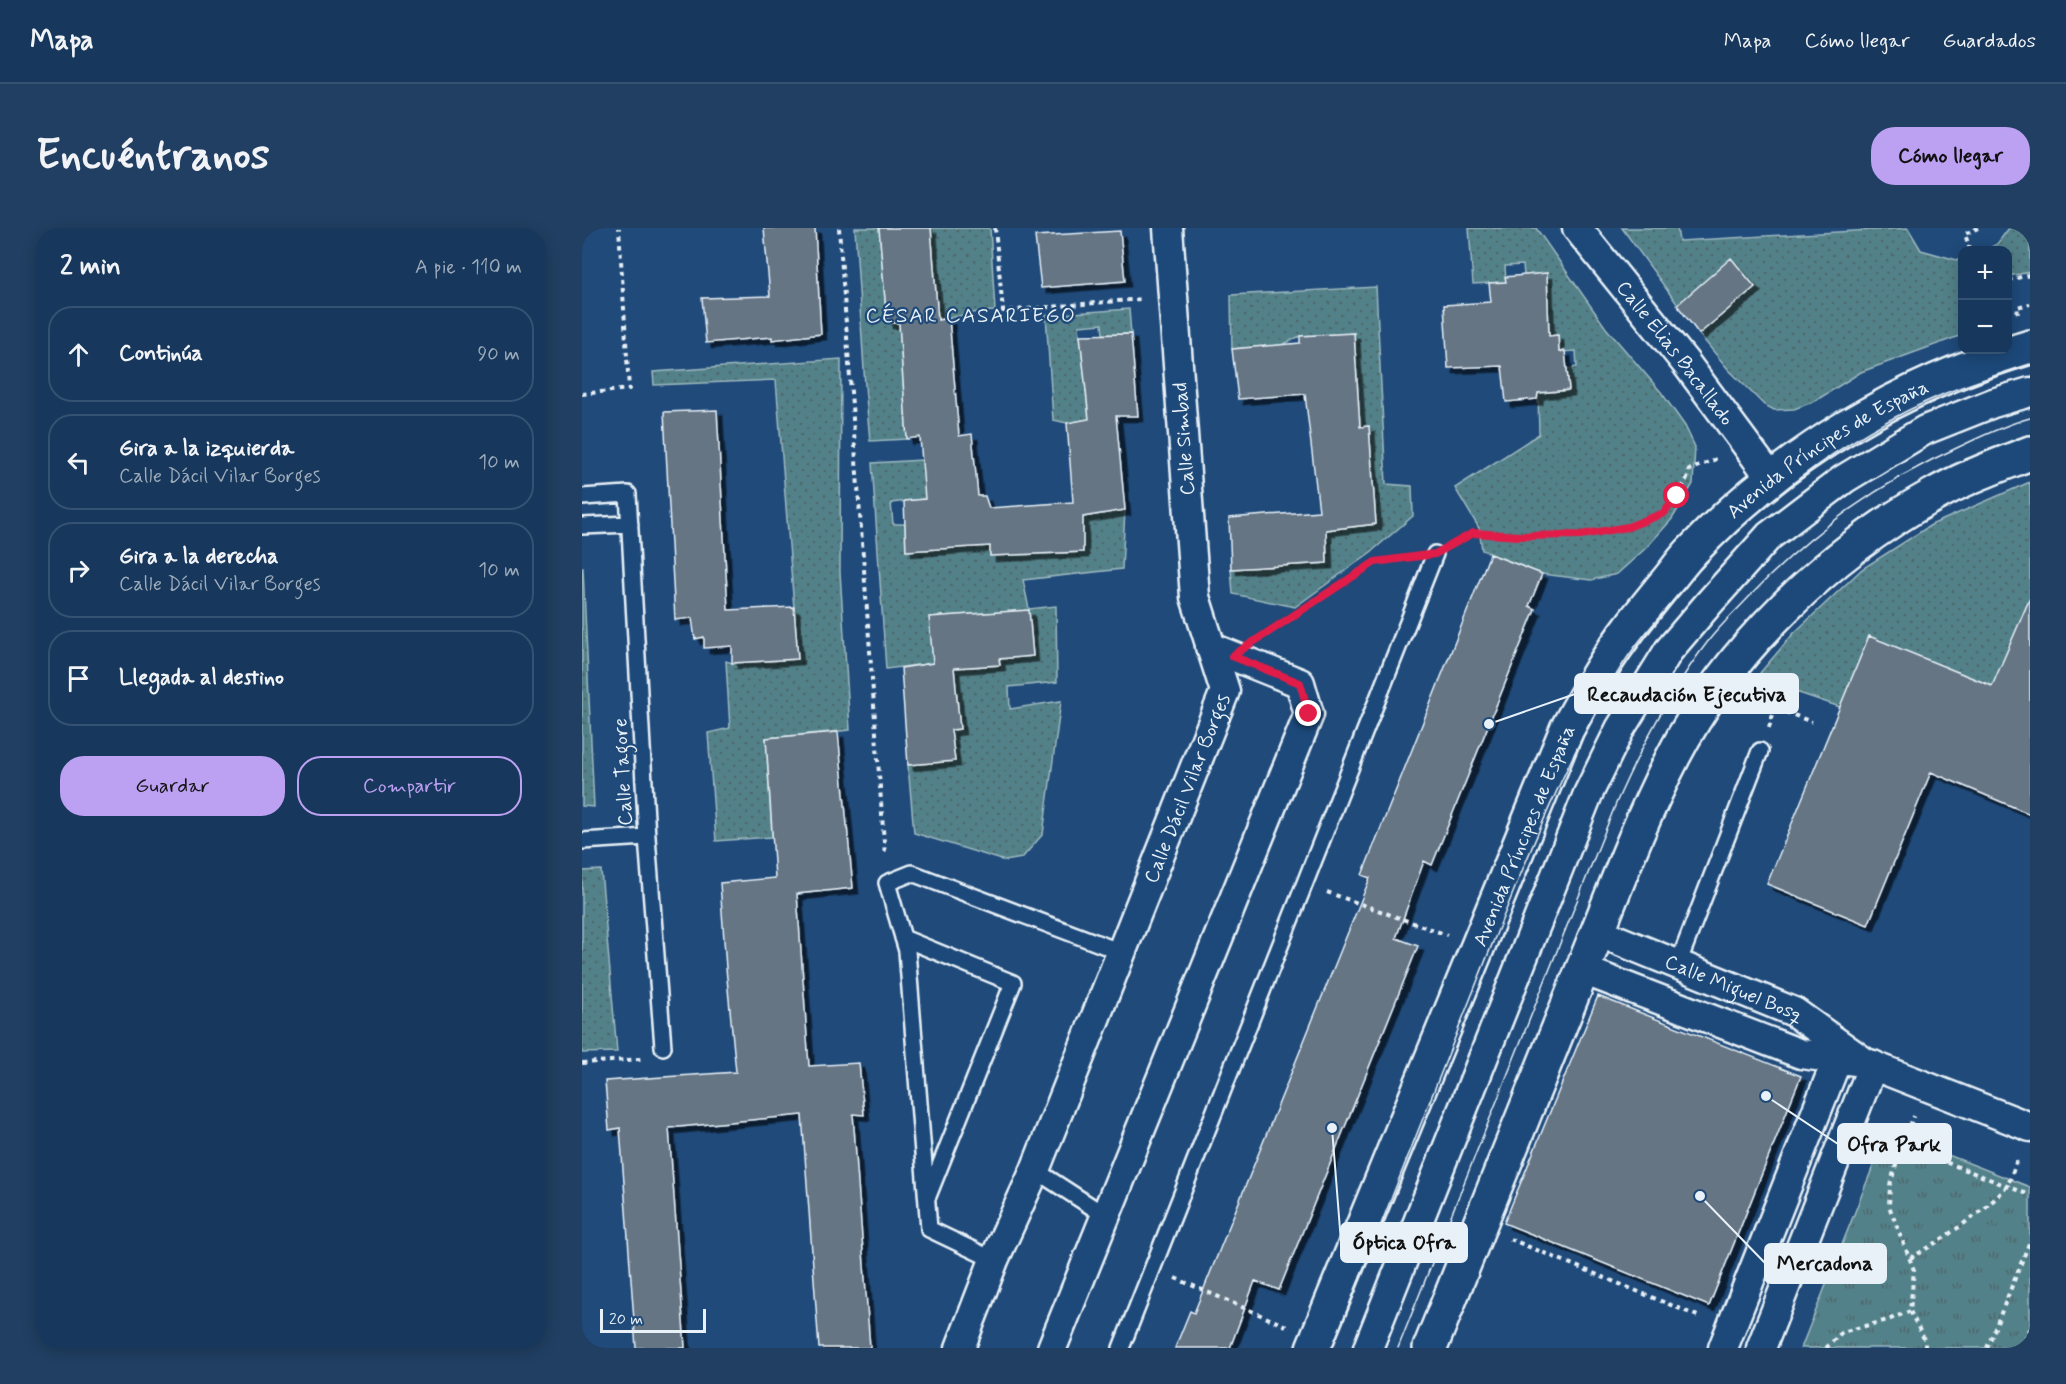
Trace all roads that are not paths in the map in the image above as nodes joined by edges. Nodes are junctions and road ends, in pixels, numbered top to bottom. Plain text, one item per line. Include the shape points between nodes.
1 (1168, 228) edge
2 (1577, 228) edge
3 (2030, 347) edge
4 (2030, 392) edge
5 (2030, 453) edge
6 (1771, 478) junction
7 (582, 497) edge
8 (630, 524) junction
9 (582, 526) edge
10 (1435, 554) road end
11 (1221, 651) junction
12 (1760, 751) dead end
13 (647, 837) junction
14 (582, 841) edge
15 (1598, 932) junction
16 (903, 938) junction
17 (1121, 952) junction
18 (1678, 964) junction
19 (1583, 970) junction
20 (663, 1047) road end
21 (1854, 1058) junction
22 (2030, 1127) edge
23 (1035, 1170) junction
24 (927, 1199) junction
25 (1106, 1216) junction
26 (994, 1260) junction
27 (1315, 1344) edge
28 (960, 1348) edge
29 (1052, 1348) edge
30 (1120, 1348) edge
31 (1368, 1348) edge
32 (1430, 1348) edge
33 (1723, 1348) edge
34 (1761, 1348) edge

1 - 11 street, Calle Simbad via 1195,597
2 - 6 street, Calle Elias Bacallado via 1685,362
3 - 6 main road, Avenida Príncipes de España via 1976,363 1863,416
4 - 31 street, Avenida Príncipes de España via 1925,430 1844,479 1769,536 1669,650 1620,729 1588,794
5 - 15 main road via 1934,495 1884,525 1832,565 1770,623 1713,694 1671,762
6 - 27 main road, Avenida Príncipes de España via 1691,552 1628,630 1567,729
7 - 8 lane, Calle Tagore via 628,494
8 - 9 lane
8 - 13 lane, Calle Tagore
10 - 30 lane
11 - 17 street, Calle Dácil Vilar Borges via 1225,691
11 - 25 street via 1300,683 1309,714
12 - 18 lane
13 - 14 lane
13 - 20 lane, Calle Tagore
15 - 18 street, Calle Miguel Bosq
15 - 19 main road
16 - 17 lane via 886,883 912,873
16 - 24 lane
16 - 24 lane via 1013,983
17 - 23 street, Calle Dácil Vilar Borges
18 - 21 street, Calle Miguel Bosq via 1794,1012
19 - 21 street, Calle Miguel Bosq via 1801,1054
19 - 32 main road
21 - 22 street, Calle Miguel Bosq
21 - 33 street
21 - 34 street
23 - 25 lane
23 - 26 street, Calle Dácil Vilar Borges
24 - 26 lane via 929,1229
25 - 29 street
26 - 28 street, Calle Dácil Vilar Borges

